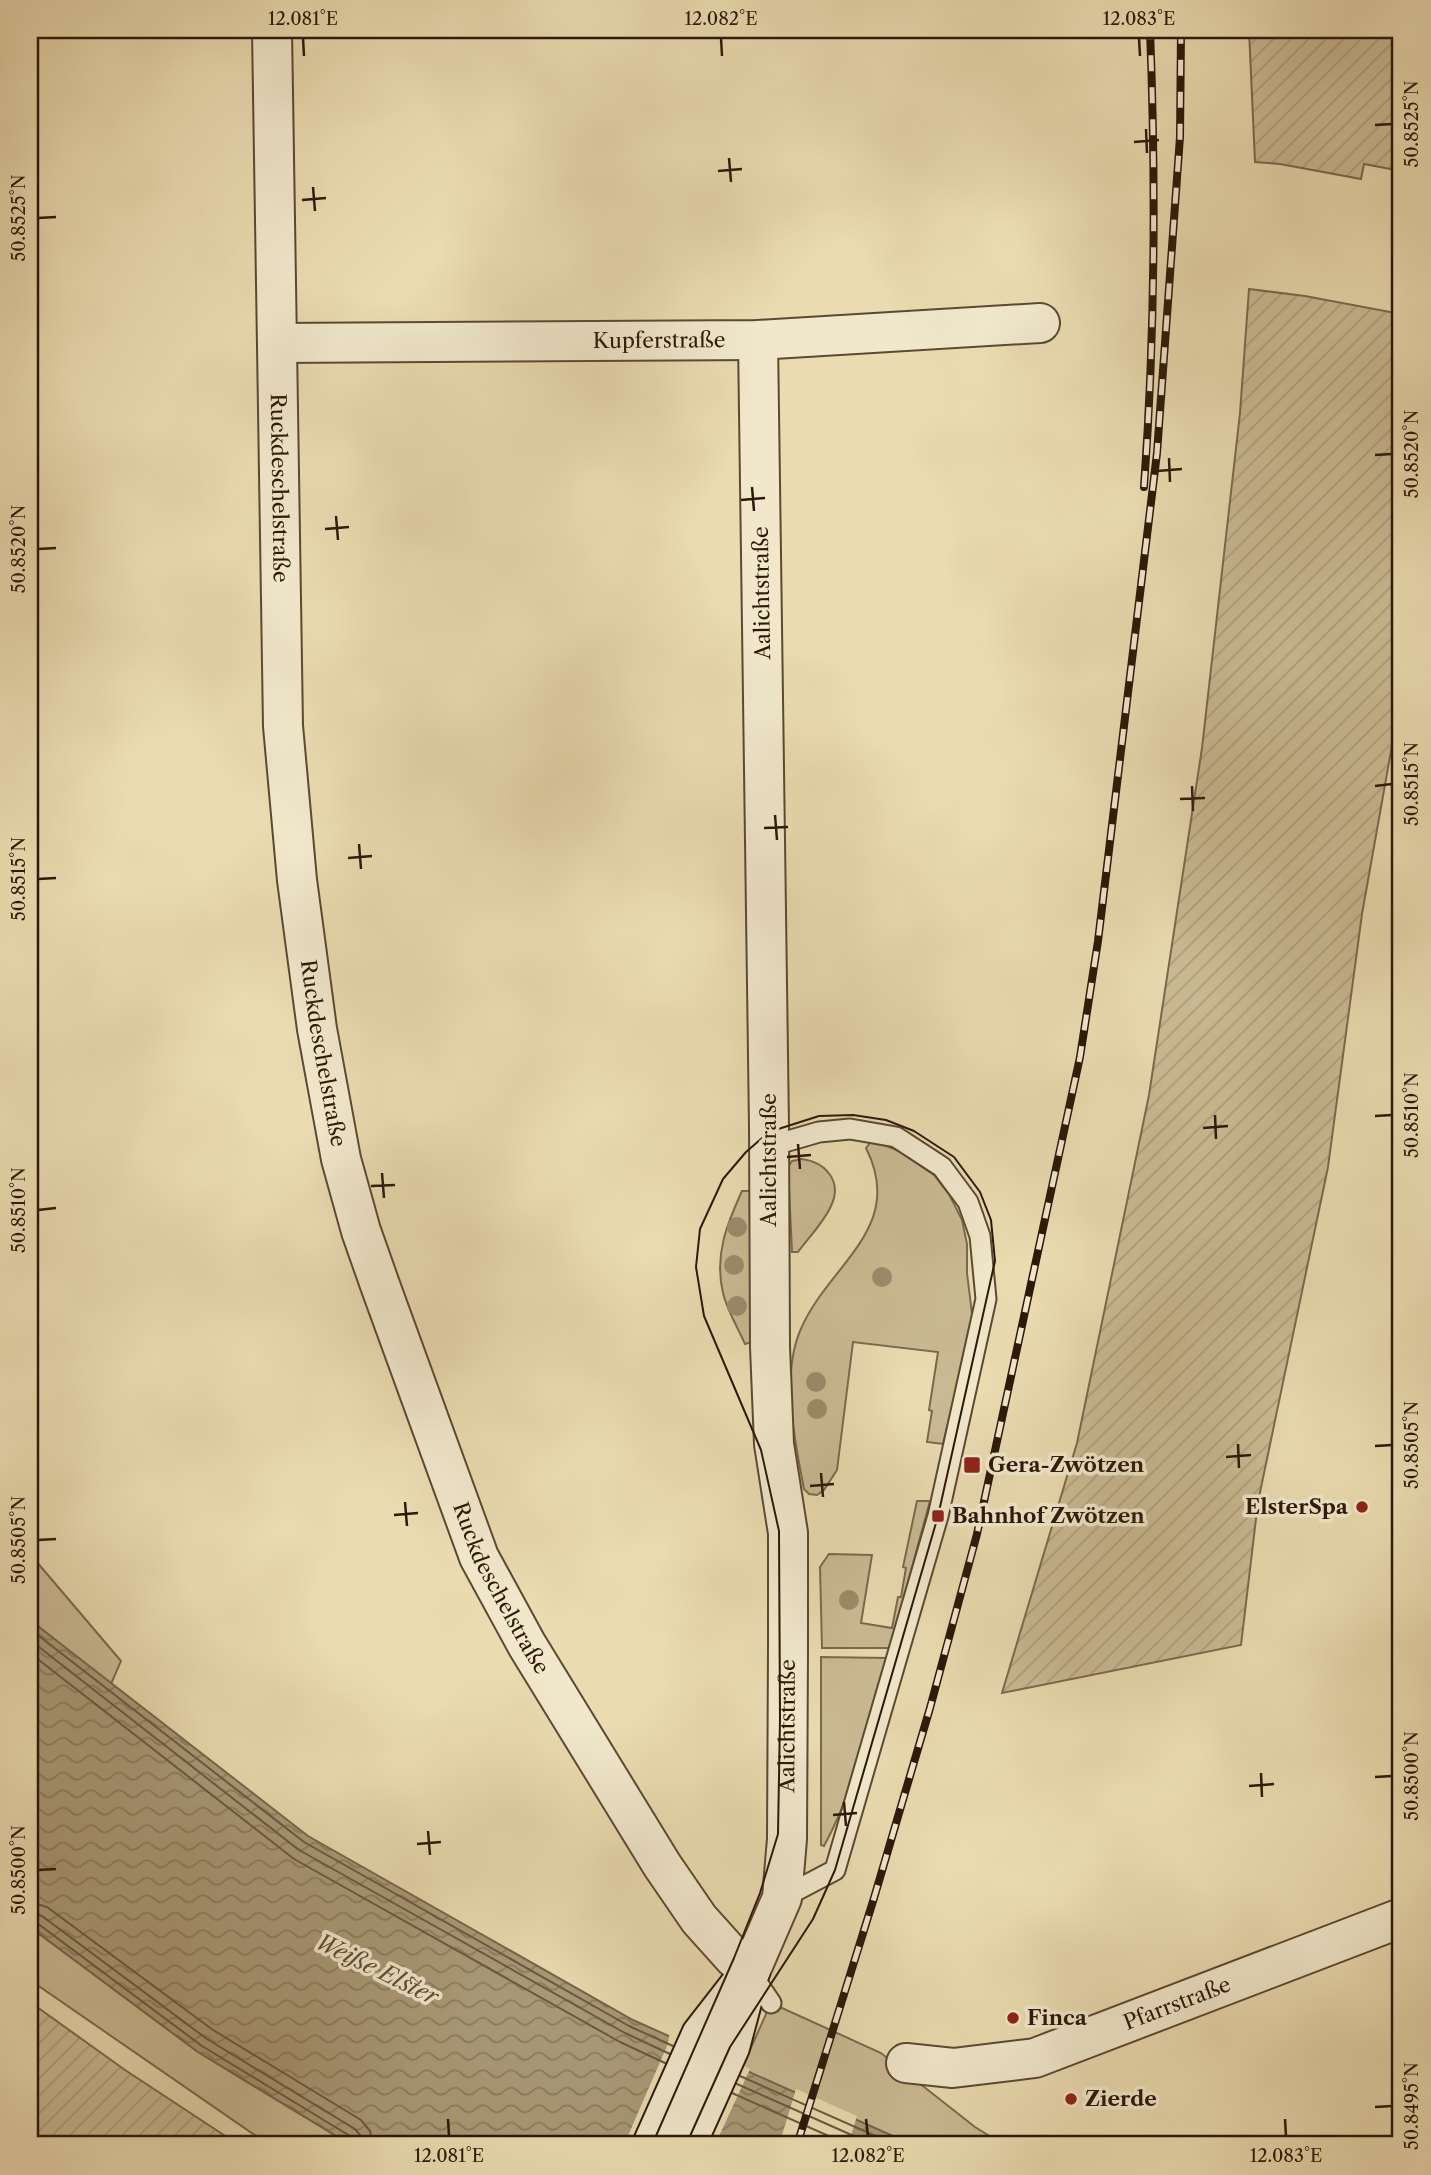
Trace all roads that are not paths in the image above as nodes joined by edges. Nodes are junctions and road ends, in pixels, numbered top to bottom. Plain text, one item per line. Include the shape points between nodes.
1 (272, 30) edge
2 (1040, 323) dead end
3 (758, 340) junction
4 (277, 343) junction
5 (781, 1143) dead end
6 (782, 1898) junction
7 (1401, 1918) edge
8 (750, 1972) junction
9 (771, 2003) dead end
10 (716, 2041) junction
11 (906, 2063) dead end
12 (652, 2145) edge
13 (686, 2145) edge

1 - 4 street, Ruckdeschelstraße
2 - 3 street, Kupferstraße
3 - 4 street, Kupferstraße
3 - 6 street, Aalichtstraße via 770,1347 774,1444 788,1533 787,1839
4 - 8 street, Ruckdeschelstraße via 287,789 319,1041 351,1198 479,1557 662,1865 699,1919
5 - 6 lane via 849,1129 896,1137 942,1167 968,1202 980,1236 986,1298 938,1516 835,1870
6 - 8 street, Aalichtstraße
7 - 11 street, Pfarrstraße via 1035,2058 953,2068
8 - 9 lane
8 - 10 street, Aalichtstraße
10 - 12 street
10 - 13 street

